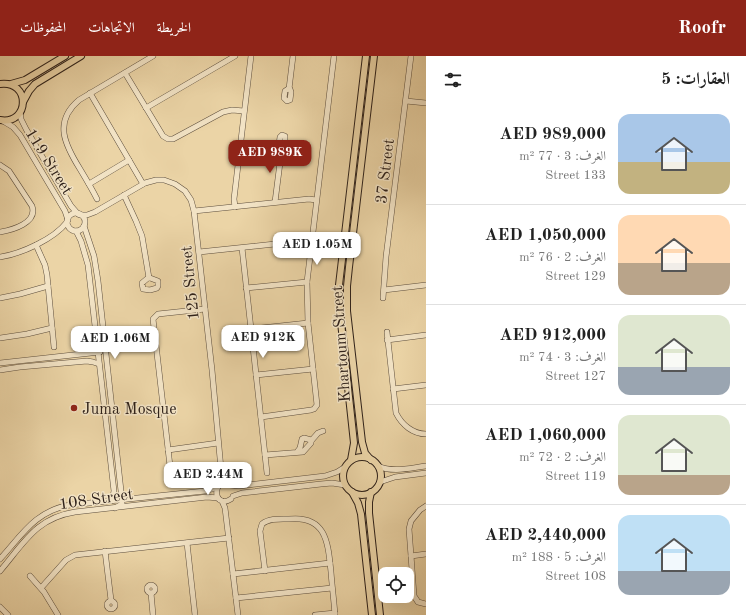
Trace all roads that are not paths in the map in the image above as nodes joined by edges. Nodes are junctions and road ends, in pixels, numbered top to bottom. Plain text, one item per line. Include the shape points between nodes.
1 (65, 56) edge
2 (81, 56) edge
3 (153, 56) edge
4 (234, 56) edge
5 (251, 56) edge
6 (293, 56) edge
7 (334, 56) edge
8 (366, 56) edge
9 (374, 56) edge
10 (411, 56) edge
11 (125, 73) junction
12 (1, 83) edge
13 (11, 84) junction
14 (289, 89) dead end
15 (90, 93) junction
16 (406, 101) junction
17 (23, 102) junction
18 (426, 103) edge
19 (146, 108) junction
20 (20, 112) junction
21 (244, 112) junction
22 (2, 120) edge
23 (282, 147) dead end
24 (129, 160) junction
25 (0, 166) edge
26 (89, 184) junction
27 (143, 184) junction
28 (124, 195) junction
29 (98, 199) dead end
30 (316, 200) junction
31 (275, 202) junction
32 (235, 207) junction
33 (194, 211) junction
34 (95, 212) junction
35 (79, 214) junction
36 (67, 221) junction
37 (84, 224) junction
38 (59, 230) junction
39 (74, 230) junction
40 (0, 232) edge
41 (312, 240) junction
42 (36, 245) junction
43 (242, 248) junction
44 (199, 252) junction
45 (0, 257) edge
46 (149, 278) dead end
47 (308, 282) junction
48 (426, 285) edge
49 (48, 286) junction
50 (246, 288) junction
51 (384, 290) junction
52 (0, 298) edge
53 (384, 298) dead end
54 (205, 309) junction
55 (308, 323) junction
56 (52, 328) junction
57 (251, 329) junction
58 (386, 332) dead end
59 (426, 335) edge
60 (0, 338) edge
61 (387, 340) junction
62 (54, 347) dead end
63 (98, 352) junction
64 (34, 359) junction
65 (0, 363) edge
66 (99, 364) junction
67 (12, 368) junction
68 (313, 369) junction
69 (0, 370) edge
70 (107, 370) junction
71 (256, 375) junction
72 (426, 385) edge
73 (393, 389) junction
74 (260, 417) junction
75 (323, 431) dead end
76 (107, 434) junction
77 (426, 434) edge
78 (311, 441) junction
79 (218, 444) junction
80 (116, 447) junction
81 (168, 450) junction
82 (297, 452) junction
83 (265, 455) junction
84 (351, 460) junction
85 (371, 460) junction
86 (170, 466) dead end
87 (345, 466) junction
88 (378, 466) junction
89 (426, 466) edge
90 (267, 473) dead end
91 (426, 473) edge
92 (222, 475) junction
93 (380, 482) junction
94 (229, 485) junction
95 (345, 485) junction
96 (218, 487) junction
97 (352, 492) junction
98 (372, 492) junction
99 (232, 498) junction
100 (122, 500) junction
101 (220, 500) junction
102 (110, 501) junction
103 (426, 506) edge
104 (116, 508) junction
105 (226, 508) junction
106 (229, 538) junction
107 (14, 543) junction
108 (187, 543) junction
109 (105, 552) junction
110 (16, 553) junction
111 (426, 554) edge
112 (411, 556) junction
113 (0, 559) edge
114 (330, 564) junction
115 (0, 571) edge
116 (265, 571) junction
117 (233, 574) junction
118 (30, 576) dead end
119 (41, 588) junction
120 (332, 588) junction
121 (151, 593) dead end
122 (236, 598) junction
123 (111, 600) dead end
124 (426, 603) edge
125 (0, 607) edge
126 (335, 614) edge
127 (8, 615) edge
128 (58, 615) edge
129 (153, 615) edge
130 (195, 615) edge
131 (238, 615) edge
132 (315, 615) edge
133 (372, 615) edge
134 (380, 615) edge

1 - 13 main road via 25,80
2 - 17 main road via 35,84
3 - 11 street
4 - 19 street
5 - 21 street
6 - 14 street
7 - 30 street
8 - 84 main road, Khartoum Street via 339,285 354,444
9 - 85 main road, Khartoum Street via 347,296 362,442
10 - 16 street, 37 Street
11 - 15 street
11 - 19 street
12 - 13 main road
13 - 17 main road via 18,89
15 - 24 street
15 - 26 street via 71,108 65,119 64,132 69,150
16 - 18 street
16 - 51 street, 37 Street
17 - 20 main road
19 - 21 street via 163,136 170,140 219,113 232,110
20 - 22 main road via 14,118
20 - 35 street, 119 Street via 26,129 71,206
21 - 32 street
22 - 36 street, 119 Street via 20,135 65,211
23 - 31 street
24 - 26 street
24 - 27 street
25 - 40 street via 9,171 33,209 32,218
26 - 29 street
27 - 28 street, 125 Street
27 - 33 street, 125 Street via 160,180 175,184 185,191
28 - 34 street, 125 Street
28 - 46 street via 142,236
30 - 31 street
30 - 41 street
31 - 32 street
32 - 33 street
33 - 44 street, 125 Street
34 - 35 street, 125 Street
34 - 37 street, 125 Street
35 - 36 street via 73,214
35 - 37 street via 84,218
36 - 38 street
36 - 39 street via 68,226
37 - 39 street via 80,230
37 - 70 street via 95,265
38 - 39 street
38 - 42 street
39 - 63 street via 81,241 88,265
41 - 43 street
41 - 47 street
42 - 45 street
42 - 49 street via 45,265
43 - 44 street
43 - 50 street
44 - 54 street, 125 Street
47 - 50 street
47 - 55 street
48 - 51 street
49 - 52 street
49 - 56 street
50 - 57 street
51 - 53 street, 37 Street
54 - 79 street, 125 Street
54 - 81 street via 164,314 156,318 154,328
55 - 57 street
55 - 68 street
56 - 60 street
56 - 62 street
57 - 71 street
58 - 61 street
59 - 61 street
61 - 73 street
63 - 64 street
63 - 66 street
63 - 70 street via 103,355
64 - 65 street
64 - 67 street via 34,364
66 - 67 street via 87,361
66 - 76 street
67 - 69 street
68 - 71 street
68 - 74 street via 317,402 315,408
70 - 80 street
71 - 74 street
72 - 73 street
73 - 77 street via 396,411 401,422 415,432
74 - 83 street
75 - 78 street
76 - 80 street via 112,449
76 - 102 street via 114,493
78 - 82 street via 306,450
78 - 82 street via 302,439
79 - 81 street
79 - 92 street, 125 Street
80 - 100 street
81 - 86 street
82 - 83 street
83 - 90 street
84 - 85 main road via 363,457
84 - 87 main road
85 - 88 main road
87 - 94 street via 325,476
87 - 95 main road
88 - 89 street via 395,469
88 - 93 main road
91 - 93 street via 395,477
92 - 94 street
92 - 96 street, 125 Street
93 - 98 main road
94 - 96 street via 223,484
94 - 99 street via 233,489
95 - 97 main road
95 - 99 street via 332,483 242,493
96 - 100 street, 108 Street via 205,491
96 - 101 street via 216,492
97 - 98 main road via 364,495
97 - 133 main road via 361,514
98 - 134 main road via 369,513
99 - 101 street via 226,502
99 - 105 street
100 - 102 street, 108 Street
100 - 104 street via 122,504
101 - 104 street, 108 Street via 207,497
101 - 105 street
102 - 107 street, 108 Street via 70,505 49,511 36,520
103 - 112 street via 410,524 408,532
104 - 110 street, 108 Street via 54,517 38,527
105 - 106 street
106 - 108 street
106 - 117 street
107 - 110 street via 11,550
107 - 113 street, 108 Street
108 - 109 street
108 - 130 street
109 - 119 street via 70,557
109 - 123 street
110 - 115 street, 108 Street
111 - 112 street
112 - 124 street via 414,588 418,598
114 - 116 street
114 - 116 street via 327,540 316,525 298,518 274,520 265,526 261,538
114 - 120 street
116 - 117 street
117 - 122 street
118 - 119 street
119 - 128 street
120 - 122 street
120 - 126 street
121 - 129 street
122 - 131 street
125 - 127 street
126 - 132 street

